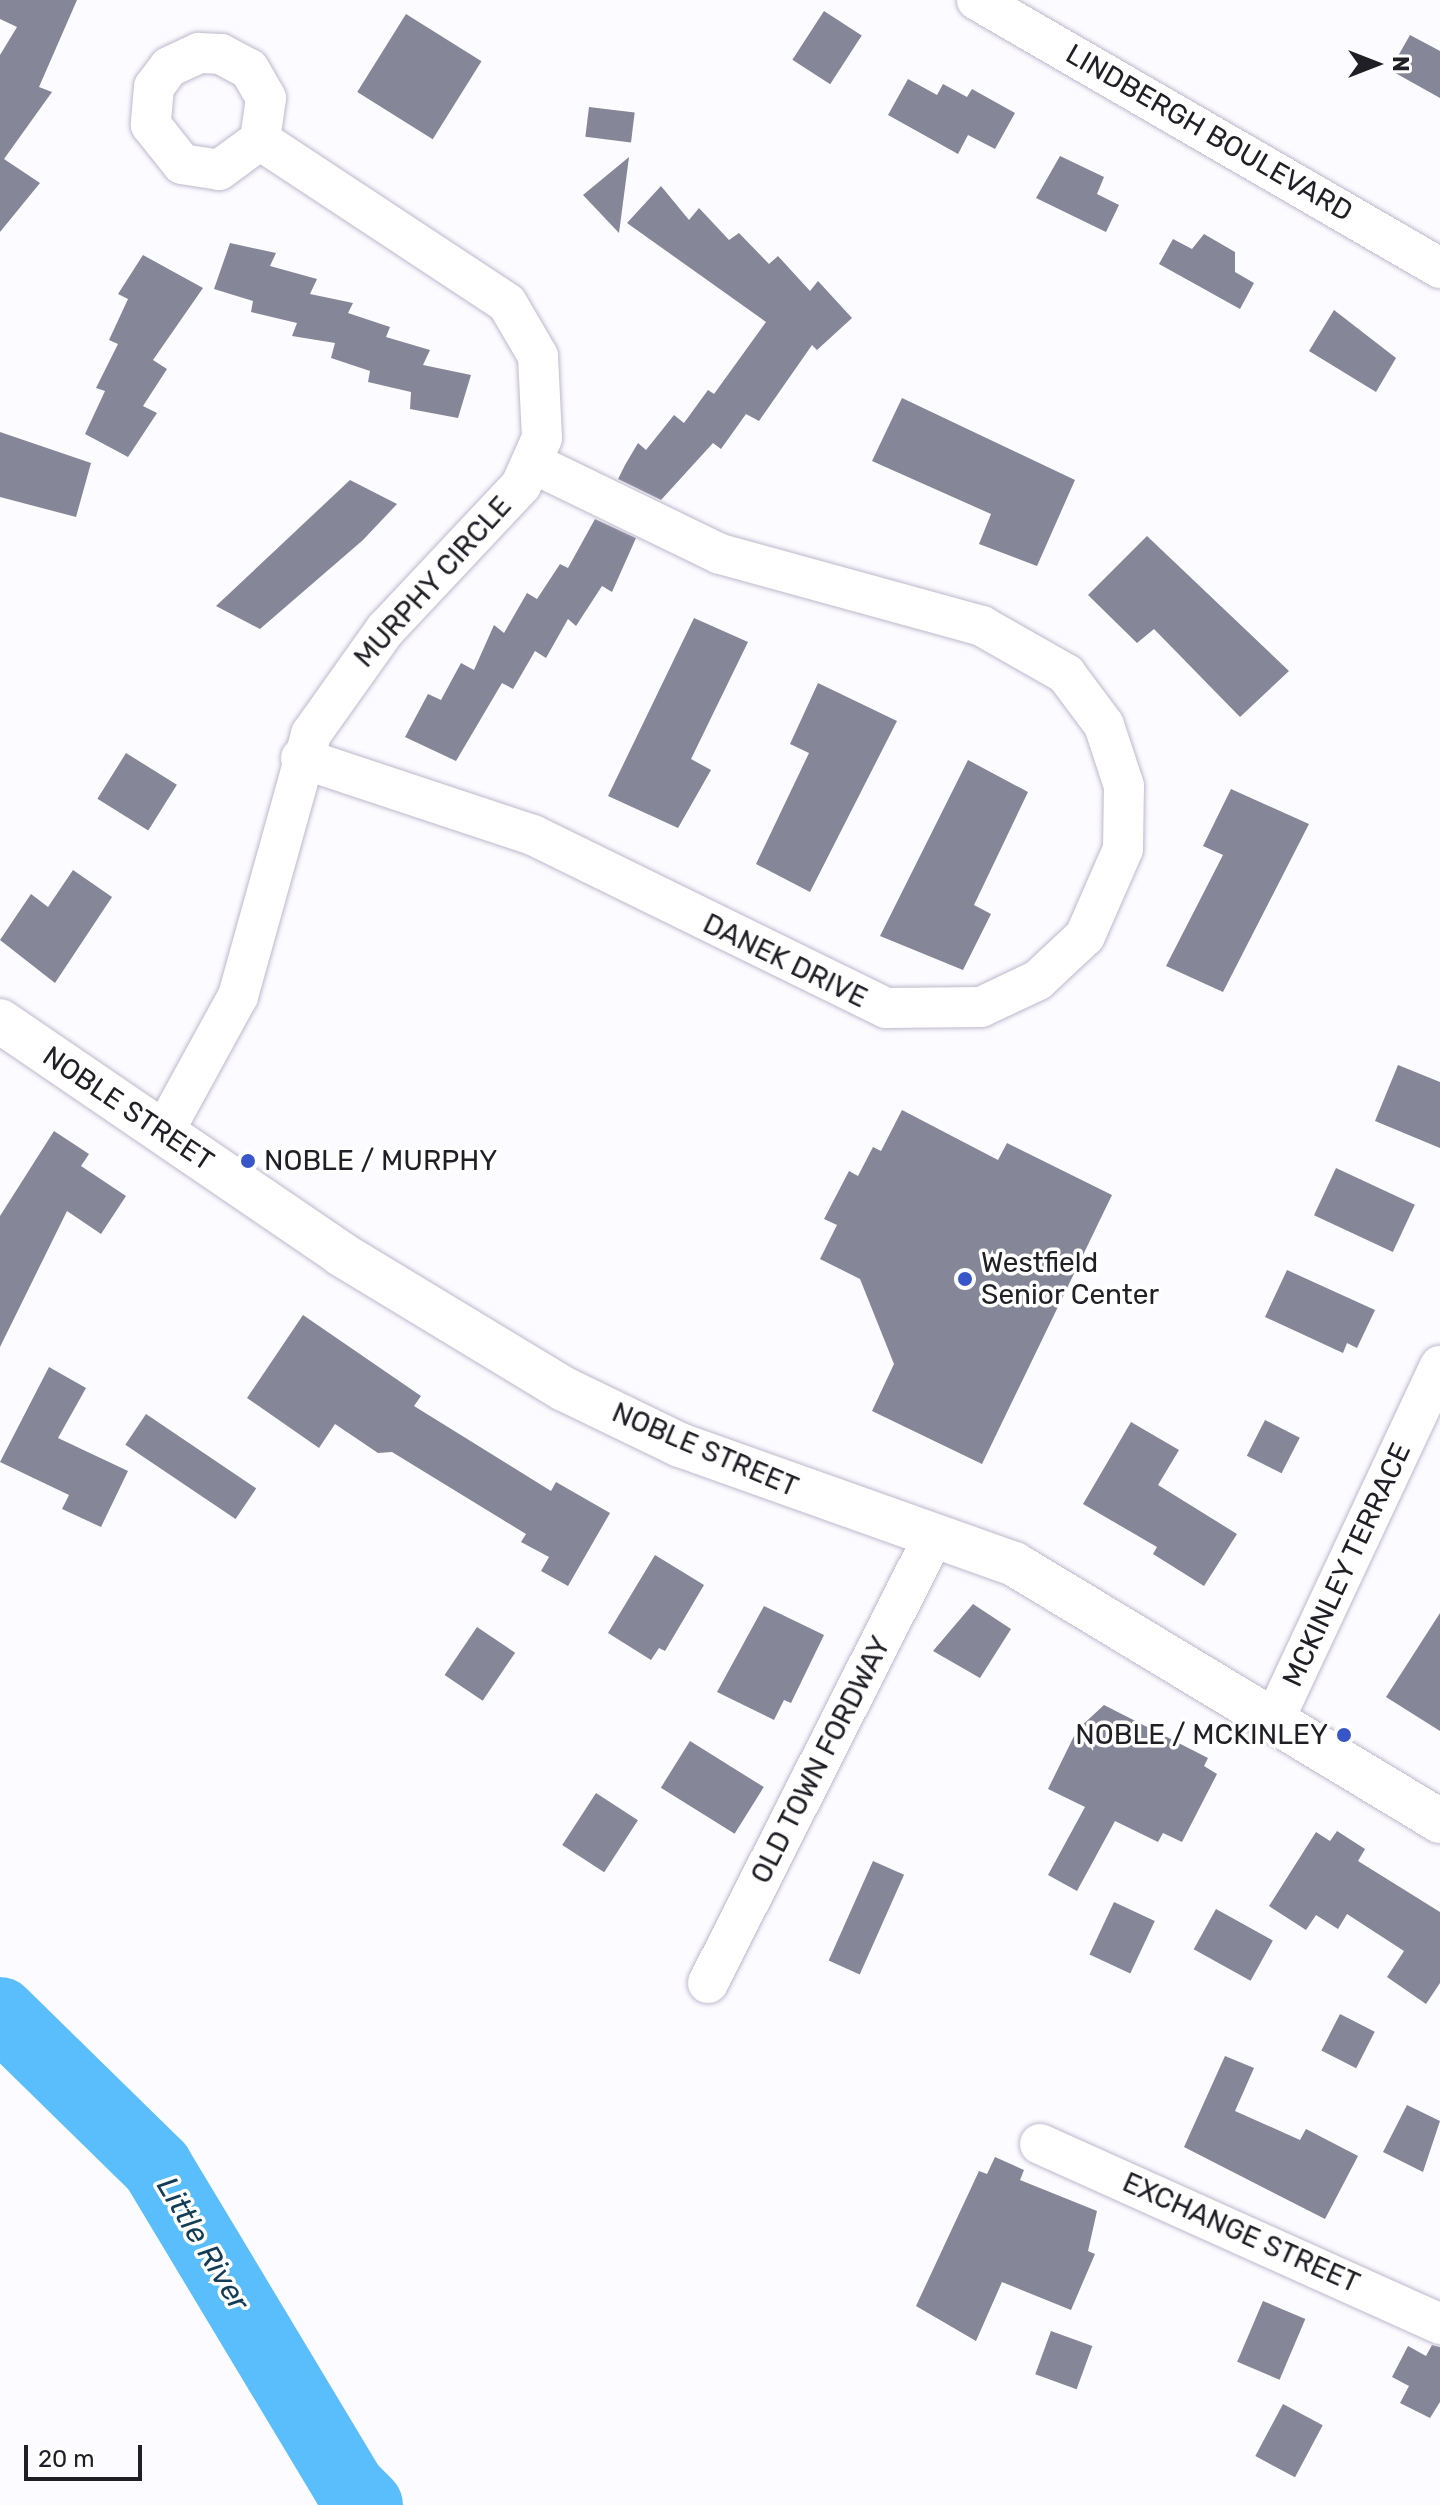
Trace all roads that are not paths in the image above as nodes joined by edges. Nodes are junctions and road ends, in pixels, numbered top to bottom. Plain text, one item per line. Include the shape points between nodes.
1 (977, 0) edge
2 (260, 140) dead end
3 (1440, 268) edge
4 (533, 463) junction
5 (301, 758) junction
6 (2, 1030) edge
7 (163, 1133) junction
8 (1440, 1366) edge
9 (933, 1537) junction
10 (1274, 1720) junction
11 (1440, 1821) edge
12 (708, 1983) dead end
13 (1040, 2144) dead end
14 (1440, 2324) edge

1 - 3 street, LINDBERGH BOULEVARD
2 - 4 street via 507,303 526,327 544,387
4 - 5 street, MURPHY CIRCLE via 354,667
4 - 5 street, DANEK DRIVE via 720,554 982,626 1066,674 1104,725 1124,786 1123,849 1085,936 1038,980 981,1007 886,1008 533,835
5 - 7 street, MURPHY CIRCLE via 238,996
6 - 7 main road, NOBLE STREET
7 - 9 main road, NOBLE STREET via 341,1254 564,1389 680,1445
8 - 10 street, MCKINLEY TERRACE
9 - 10 main road, NOBLE STREET via 1014,1564
9 - 12 street, OLD TOWN FORDWAY
10 - 11 main road, NOBLE STREET
13 - 14 street, EXCHANGE STREET

